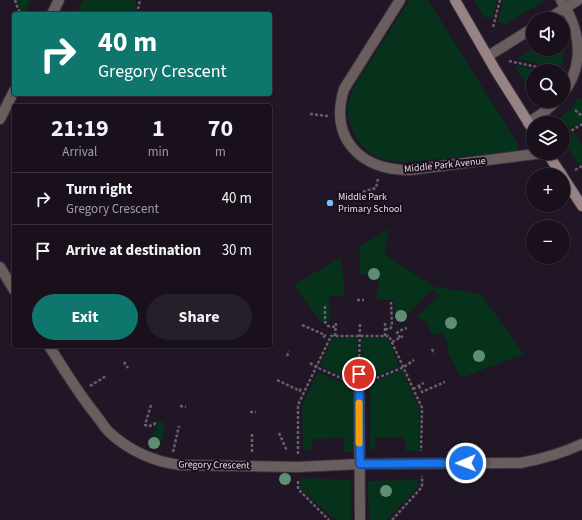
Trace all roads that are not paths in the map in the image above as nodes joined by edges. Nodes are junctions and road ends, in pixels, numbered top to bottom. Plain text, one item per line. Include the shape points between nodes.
1 (59, 0) edge
2 (400, 0) edge
3 (455, 0) edge
4 (578, 0) edge
5 (563, 4) edge
6 (53, 12) edge
7 (555, 12) edge
8 (526, 32) edge
9 (488, 56) junction
10 (570, 83) edge
11 (12, 95) edge
12 (549, 108) edge
13 (540, 116) edge
14 (526, 118) edge
15 (0, 119) edge
16 (526, 155) edge
17 (570, 188) edge
18 (582, 206) edge
19 (0, 266) edge
20 (12, 287) edge
21 (50, 348) edge
22 (359, 374) road end
23 (582, 444) edge
24 (360, 464) junction
25 (360, 520) edge

1 - 6 street
2 - 16 street, Middle Park Avenue via 344,88 341,98 340,117 343,132 355,151 373,164 389,169 409,170
3 - 9 street
4 - 5 street
5 - 7 street
5 - 10 street via 571,18 577,39 577,61
8 - 9 street
9 - 14 street
11 - 15 street
12 - 13 street
17 - 18 street
19 - 20 street
21 - 24 street, Gregory Crescent via 86,403 108,431 149,458 180,465
22 - 24 street
23 - 24 street, Gregory Crescent via 540,460 520,463
24 - 25 street

